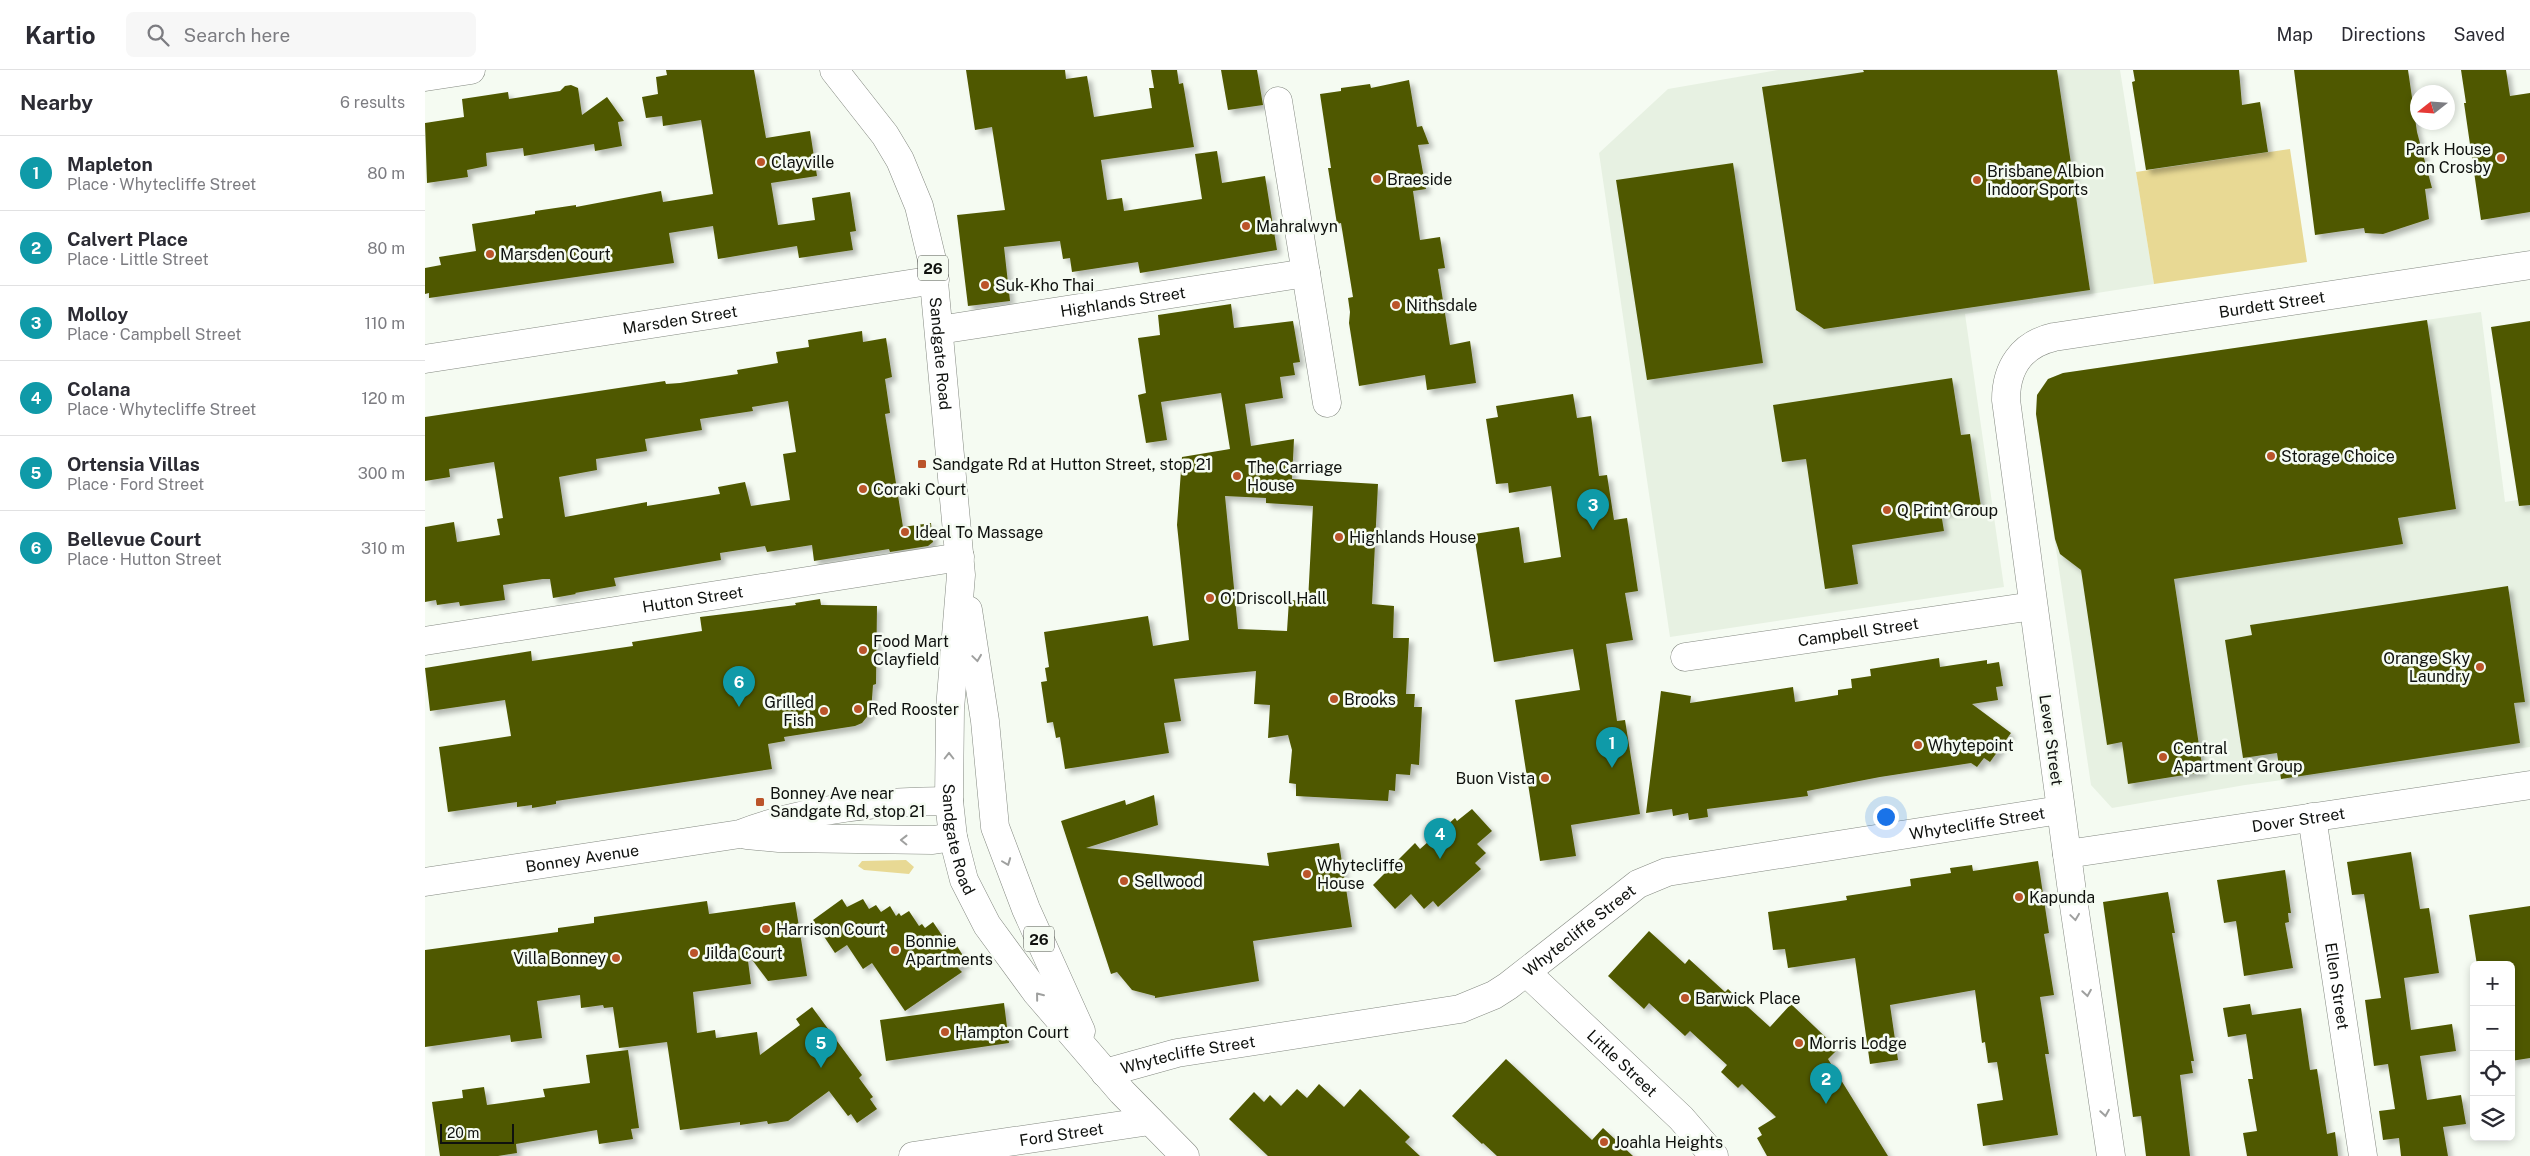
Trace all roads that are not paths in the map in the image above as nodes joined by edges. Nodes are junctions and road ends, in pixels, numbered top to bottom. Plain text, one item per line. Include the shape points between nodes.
1 (471, 70) edge
2 (834, 70) edge
3 (425, 77) edge
4 (1278, 101) dead end
5 (2530, 265) edge
6 (1306, 273) junction
7 (935, 280) junction
8 (939, 330) junction
9 (2019, 357) joint
10 (425, 359) edge
11 (1327, 403) dead end
12 (960, 566) junction
13 (2033, 606) junction
14 (425, 641) edge
15 (1685, 657) dead end
16 (2530, 785) edge
17 (949, 800) junction
18 (992, 800) junction
19 (2060, 810) junction
20 (2312, 817) junction
21 (995, 827) junction
22 (740, 834) junction
23 (953, 837) junction
24 (2067, 854) junction
25 (425, 882) edge
26 (1527, 972) junction
27 (1100, 1066) junction
28 (1150, 1121) junction
29 (944, 1154) edge
30 (913, 1156) edge
31 (1185, 1156) edge
32 (1714, 1156) edge
33 (2111, 1156) edge
34 (2363, 1156) edge

1 - 3 main road
2 - 7 main road, Sandgate Road / 26 via 885,135 911,182 927,233
4 - 6 main road
5 - 9 main road, Burdett Street via 2054,337 2030,346
6 - 8 main road, Highlands Street
6 - 11 main road
7 - 8 main road, Sandgate Road / 26
7 - 10 main road, Marsden Street
8 - 12 main road, Sandgate Road / 26
9 - 13 main road, Lever Street via 2009,376 2006,400
12 - 14 main road, Hutton Street
17 -> 12 main road, Sandgate Road / 26 via 950,709
12 -> 18 main road, Sandgate Road / 26 via 980,679
13 - 15 main road, Campbell Street
13 - 19 main road, Lever Street
16 - 20 main road, Dover Street
17 - 18 main road, Bonney Avenue
17 - 22 main road, Bonney Avenue via 824,810 781,819
17 - 23 main road, Sandgate Road / 26
18 - 21 main road, Sandgate Road / 26
19 - 24 main road, Lever Street
19 - 26 main road, Whytecliffe Street via 1667,872 1638,884
20 - 24 main road, Dover Street
20 - 34 main road, Ellen Street
21 - 23 main road, Bonney Avenue
21 -> 27 main road, Sandgate Road / 26 via 1026,909
23 -> 22 main road, Bonney Avenue via 933,840 826,839
22 - 25 main road, Bonney Avenue
27 -> 23 main road, Sandgate Road / 26 via 1036,992 987,924 964,880
24 -> 33 main road, Lever Street
26 - 27 main road, Whytecliffe Street via 1494,995 1461,1009
26 - 32 main road, Little Street via 1681,1118
27 - 28 main road, Sandgate Road / 26
28 - 29 main road, Ford Street
28 - 31 main road, Sandgate Road / 26
29 - 30 main road, Ford Street

